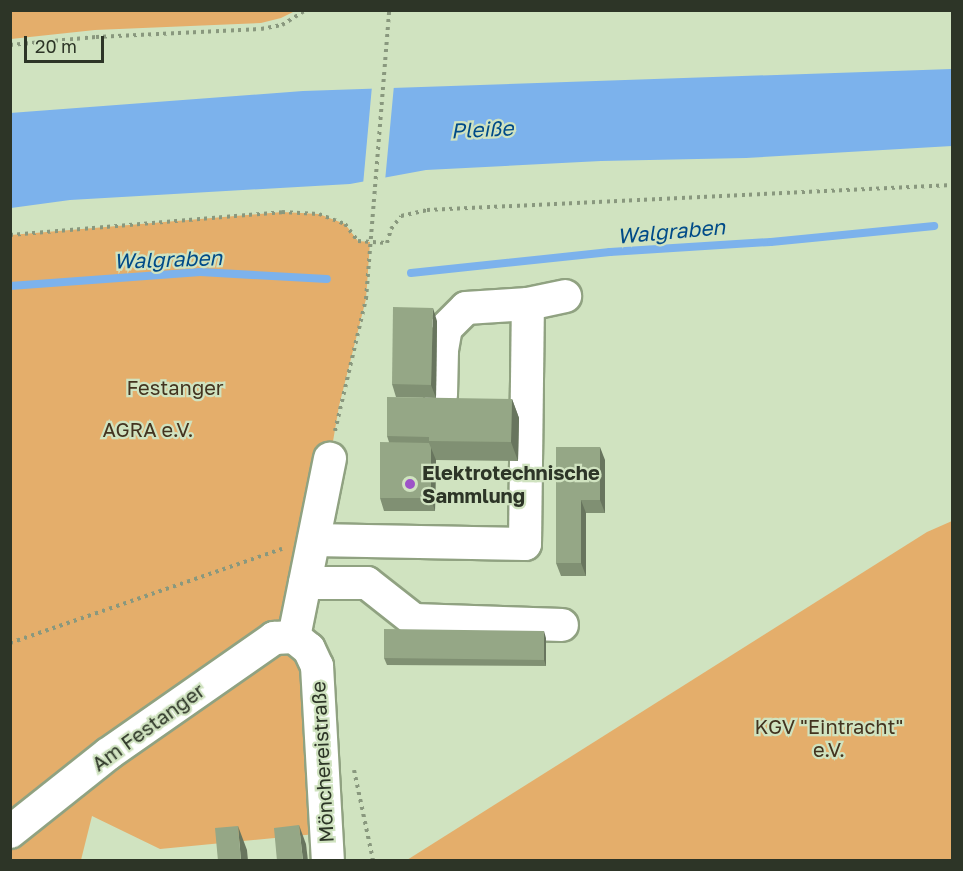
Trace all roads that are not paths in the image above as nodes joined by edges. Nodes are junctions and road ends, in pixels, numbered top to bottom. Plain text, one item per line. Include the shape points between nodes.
1 (565, 296) dead end
2 (528, 304) junction
3 (441, 395) edge
4 (330, 459) road end
5 (314, 540) junction
6 (305, 583) junction
7 (562, 625) dead end
8 (294, 636) junction
9 (10, 832) edge
10 (328, 861) edge

1 - 2 street
2 - 3 street via 466,308 446,328
2 - 5 street via 525,544
4 - 5 street
5 - 6 street
6 - 7 street via 367,584 414,620
6 - 8 street
8 - 9 street, Am Festanger via 274,638 108,754
8 - 10 street, Mönchereistraße via 309,650 317,666

